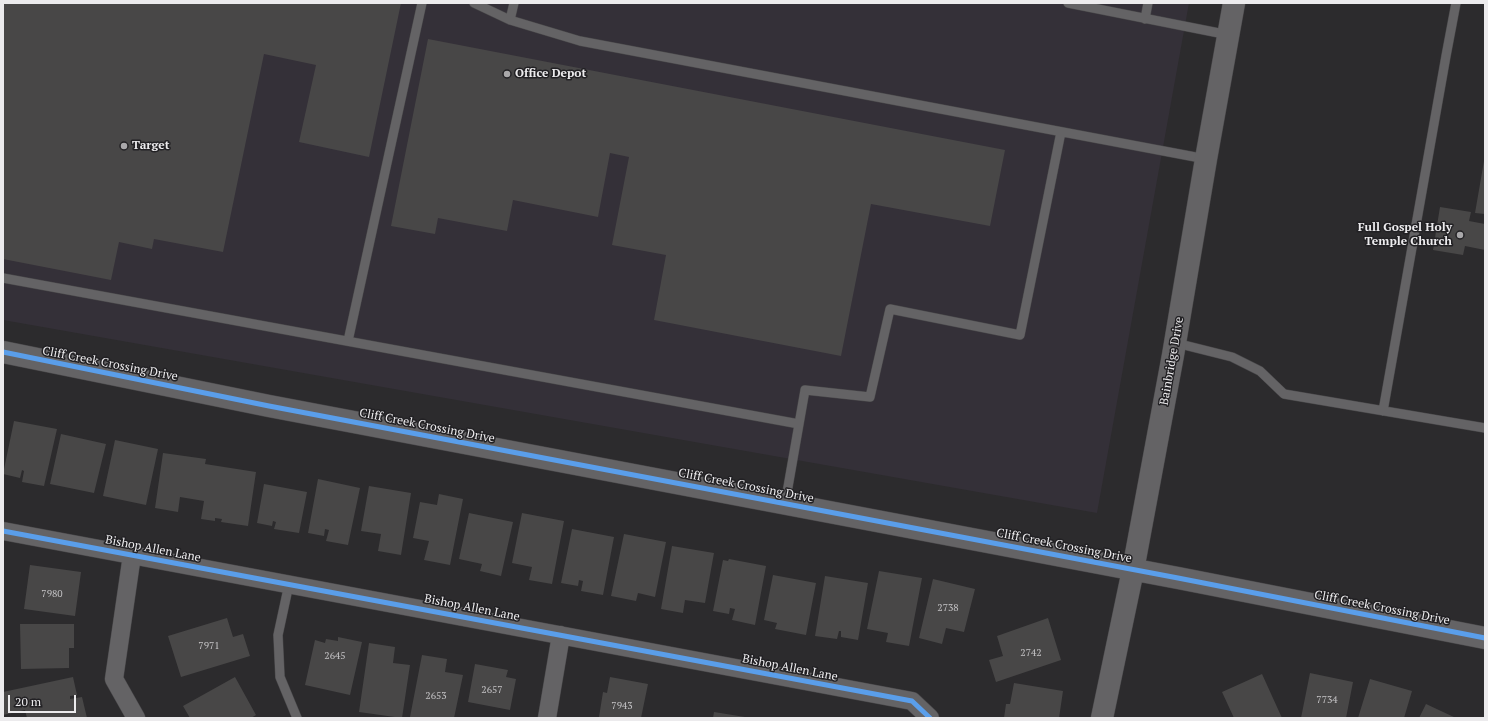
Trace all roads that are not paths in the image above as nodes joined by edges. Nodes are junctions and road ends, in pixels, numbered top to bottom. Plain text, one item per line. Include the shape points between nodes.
1 (422, 3) edge
2 (474, 3) edge
3 (514, 3) edge
4 (1068, 3) edge
5 (1148, 3) edge
6 (1234, 3) edge
7 (1456, 3) edge
8 (1145, 19) junction
9 (510, 20) junction
10 (1229, 35) junction
11 (1061, 132) junction
12 (1206, 159) junction
13 (3, 278) edge
14 (348, 341) junction
15 (1176, 343) junction
16 (3, 352) edge
17 (1383, 411) junction
18 (799, 424) junction
19 (1485, 428) edge
20 (785, 504) junction
21 (3, 531) edge
22 (132, 555) junction
23 (1132, 570) junction
24 (289, 584) junction
25 (561, 635) junction
26 (1485, 638) edge
27 (136, 718) edge
28 (297, 718) edge
29 (547, 718) edge
30 (930, 718) edge
31 (1102, 718) edge

1 - 14 lane
2 - 9 lane
3 - 9 lane
4 - 8 lane
5 - 8 lane
6 - 10 street, Bainbridge Drive
7 - 17 lane
8 - 10 lane
9 - 11 lane via 580,41
10 - 12 street, Bainbridge Drive
11 - 12 lane
11 - 18 lane via 1020,336 890,309 870,397 805,390
12 - 15 street, Bainbridge Drive
13 - 14 lane
14 - 18 lane
15 - 17 lane via 1232,356 1260,371 1284,394
15 - 23 street, Bainbridge Drive
16 - 20 street, Cliff Creek Crossing Drive via 269,406
17 - 19 lane
18 - 20 lane
20 - 23 street, Cliff Creek Crossing Drive
21 - 22 street, Bishop Allen Lane
22 - 24 street, Bishop Allen Lane
22 - 27 street via 114,679
23 - 26 street, Cliff Creek Crossing Drive
23 - 31 street, Bainbridge Drive
24 - 25 street, Bishop Allen Lane
24 - 28 lane via 278,635 280,677
25 - 29 street
25 - 30 street, Bishop Allen Lane via 912,701

